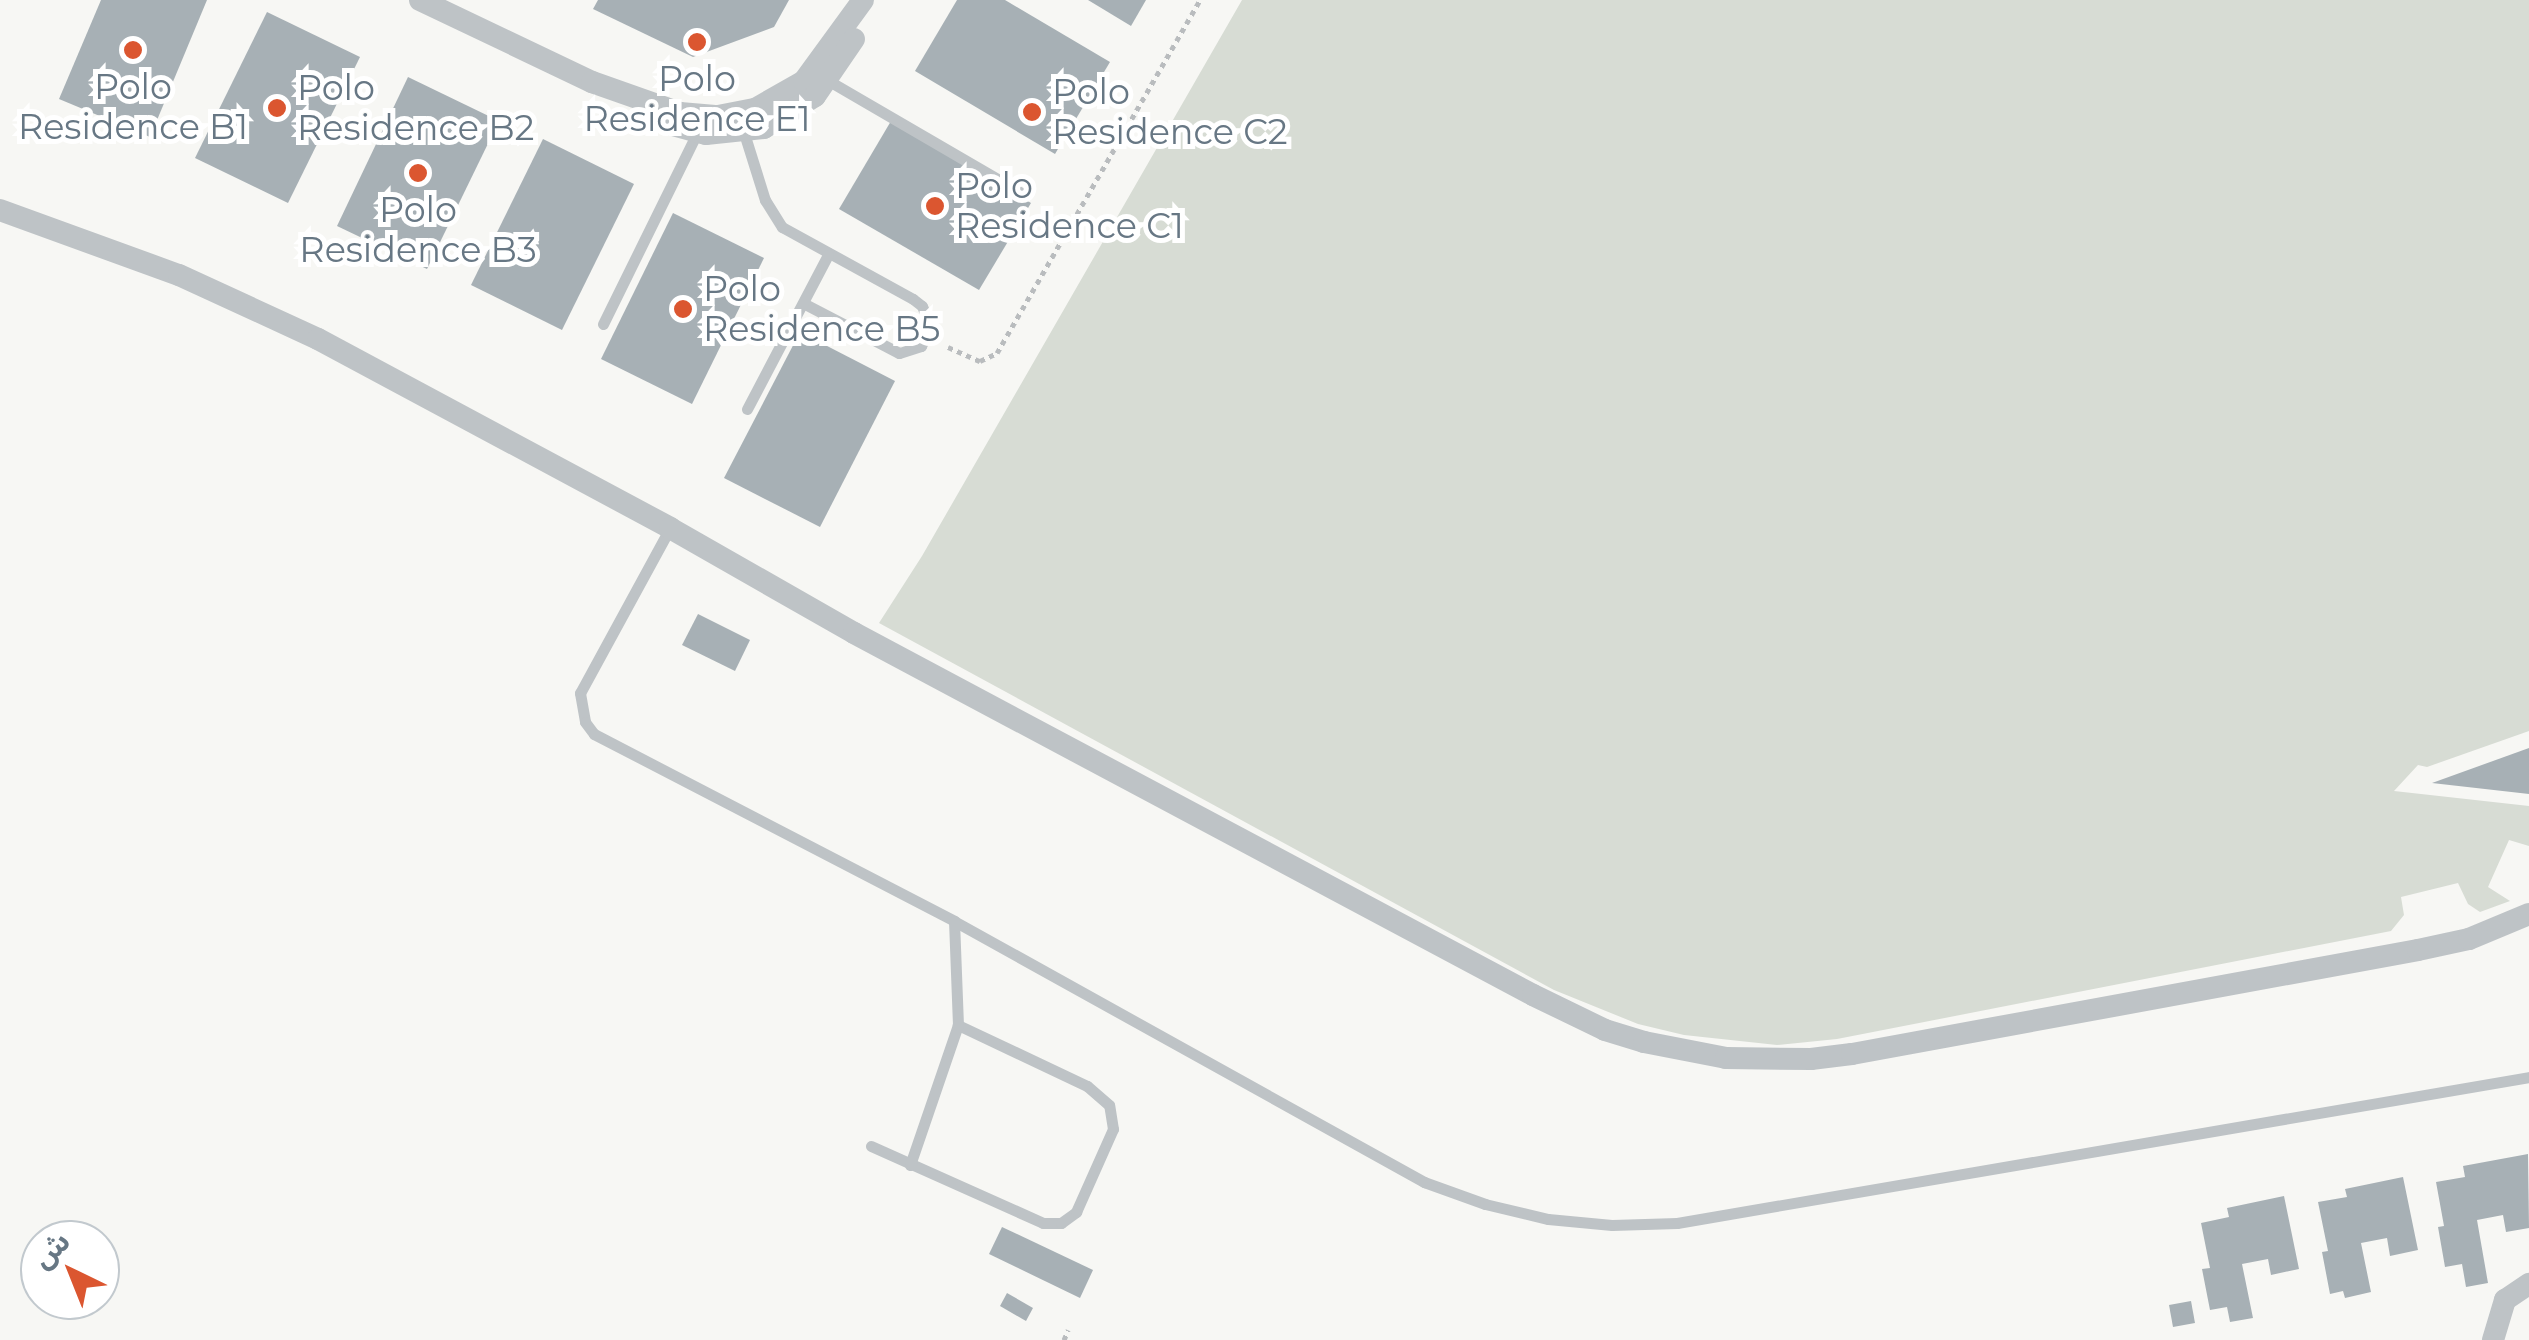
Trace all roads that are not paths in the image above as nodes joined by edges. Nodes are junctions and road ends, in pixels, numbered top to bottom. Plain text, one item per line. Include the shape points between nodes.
1 (420, 0) edge
2 (863, 0) edge
3 (873, 0) edge
4 (829, 81) junction
5 (592, 82) junction
6 (697, 133) junction
7 (744, 133) junction
8 (1020, 192) dead end
9 (0, 210) edge
10 (828, 256) junction
11 (804, 303) junction
12 (603, 324) dead end
13 (747, 409) dead end
14 (670, 528) junction
15 (2529, 914) edge
16 (954, 920) junction
17 (958, 1025) junction
18 (2529, 1077) edge
19 (871, 1146) dead end
20 (910, 1164) junction
21 (2529, 1284) edge
22 (2492, 1340) edge

1 - 5 street
2 - 5 street via 804,81 755,109 698,116
3 - 4 street
4 - 7 street via 783,120
4 - 8 lane
5 - 6 street via 636,112
6 - 7 street
6 - 12 lane
7 - 10 lane via 772,214
9 - 14 street via 108,246 250,306
10 - 11 lane
10 - 11 lane via 922,306 928,337 899,352
11 - 13 lane
14 - 15 street via 1568,1014 1683,1052 1768,1060 1852,1054 2418,950
14 - 16 lane via 586,679 580,694 585,722 607,742
16 - 17 lane
16 - 18 lane via 1424,1182 1548,1219 1677,1222
17 - 20 lane
17 - 20 lane via 1102,1096 1113,1116 1110,1140 1076,1212 1052,1224
19 - 20 lane
21 - 22 street via 2505,1300

